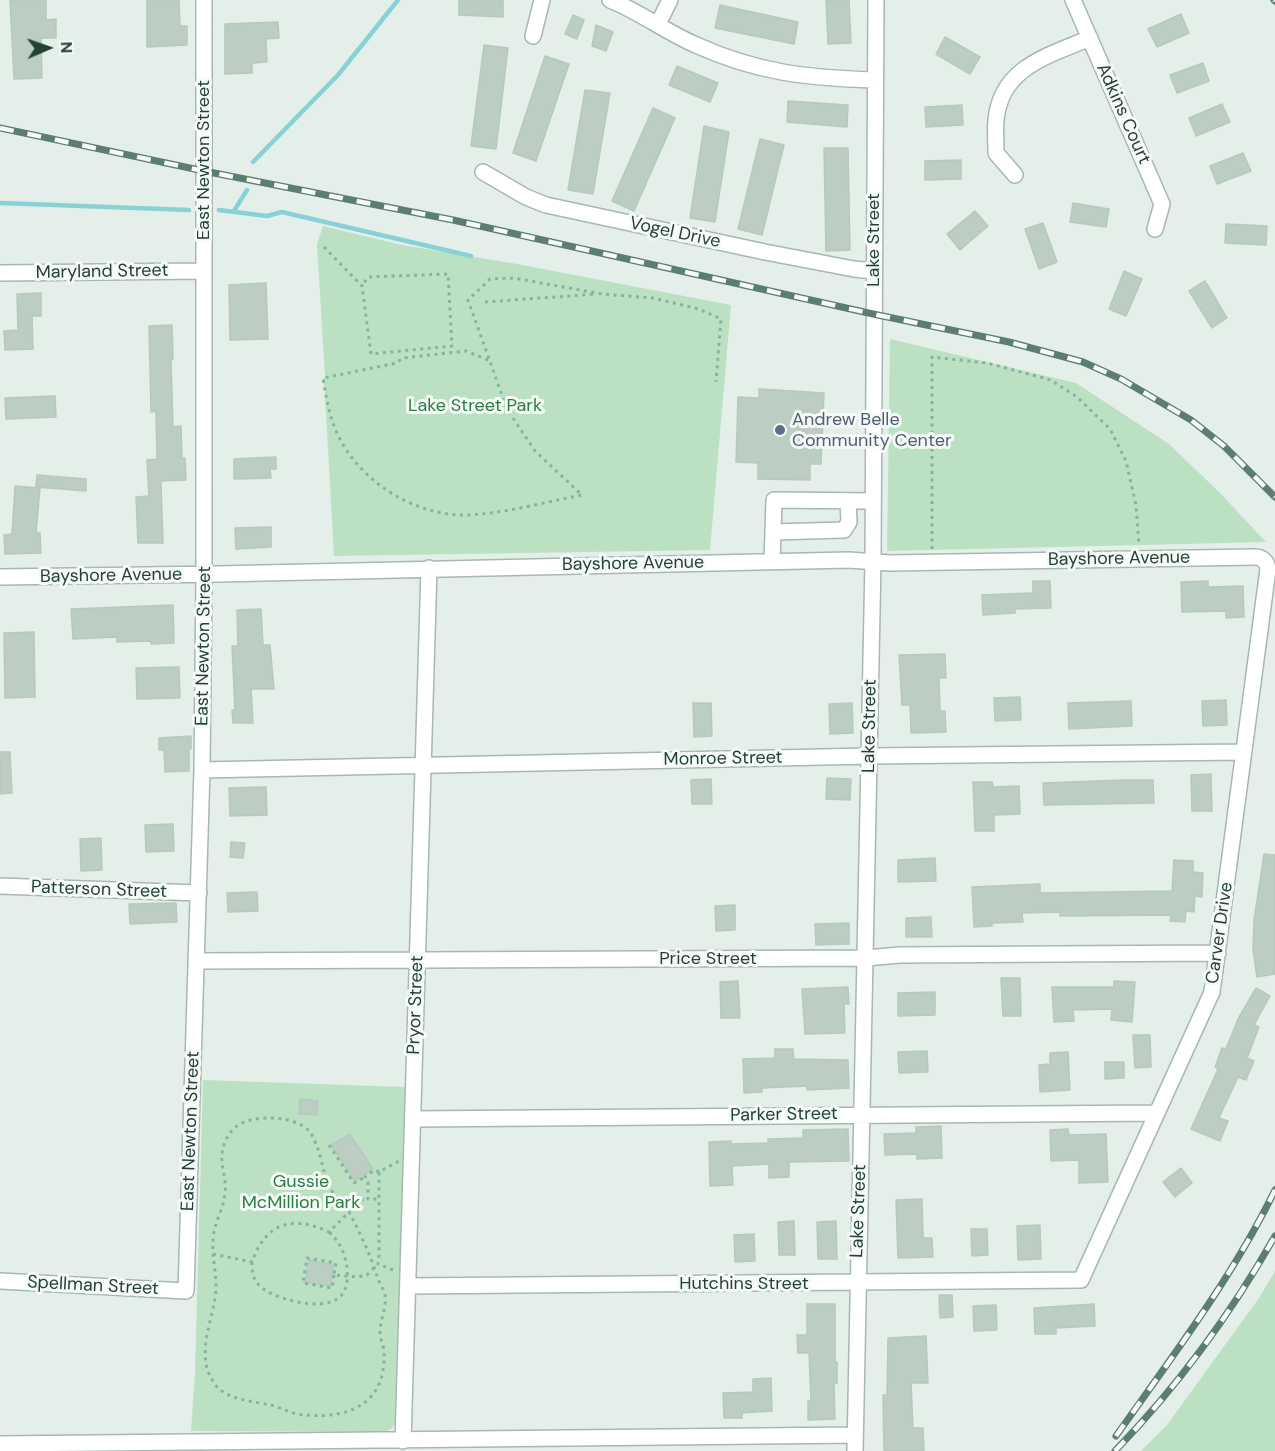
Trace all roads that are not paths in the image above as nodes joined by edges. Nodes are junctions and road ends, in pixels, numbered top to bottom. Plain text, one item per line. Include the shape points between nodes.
1 (204, 0) edge
2 (542, 0) edge
3 (610, 0) edge
4 (670, 0) edge
5 (876, 0) edge
6 (1073, 0) edge
7 (658, 24) junction
8 (533, 36) dead end
9 (1089, 38) junction
10 (875, 80) junction
11 (483, 172) dead end
12 (1015, 175) dead end
13 (1155, 229) dead end
14 (204, 271) junction
15 (874, 271) junction
16 (0, 273) edge
17 (848, 501) junction
18 (872, 501) junction
19 (773, 532) junction
20 (1265, 560) joint
21 (772, 561) junction
22 (873, 561) junction
23 (429, 568) junction
24 (204, 574) junction
25 (0, 577) edge
26 (1244, 752) junction
27 (870, 756) junction
28 (422, 764) junction
29 (202, 770) junction
30 (0, 886) edge
31 (199, 893) junction
32 (1218, 953) junction
33 (866, 958) junction
34 (418, 960) junction
35 (197, 961) junction
36 (1155, 1113) junction
37 (862, 1114) junction
38 (413, 1119) junction
39 (1081, 1280) joint
40 (0, 1281) edge
41 (857, 1283) junction
42 (408, 1286) junction
43 (186, 1291) joint
44 (854, 1435) junction
45 (403, 1441) junction
46 (0, 1444) edge
47 (855, 1451) edge

1 - 14 street, East Newton Street
2 - 8 street
3 - 7 street
4 - 7 street
5 - 10 street, Lake Street
6 - 9 street, Adkins Court
7 - 10 street via 744,65 818,78
9 - 12 street via 1031,63 1007,87 996,120 996,153
9 - 13 street, Adkins Court via 1162,204
10 - 15 street, Lake Street
11 - 15 street, Vogel Drive via 546,205
14 - 16 street, Maryland Street
14 - 24 street, East Newton Street
15 - 18 street, Lake Street
17 - 18 street
17 - 19 street via 849,522 844,530
17 - 19 street via 774,500
18 - 22 street, Lake Street
19 - 21 street
20 - 22 street, Bayshore Avenue via 1256,556
20 - 26 street, Carver Drive via 1268,569
21 - 22 street, Bayshore Avenue
21 - 23 street, Bayshore Avenue
22 - 27 street, Lake Street
23 - 24 street, Bayshore Avenue
23 - 28 street, Pryor Street
24 - 25 street, Bayshore Avenue
24 - 29 street, East Newton Street
26 - 27 street, Monroe Street
26 - 32 street, Carver Drive
27 - 28 street, Monroe Street
27 - 33 street, Lake Street
28 - 29 street, Monroe Street
28 - 34 street, Pryor Street
29 - 31 street, East Newton Street
30 - 31 street, Patterson Street
31 - 35 street, East Newton Street
32 - 33 street, Price Street
32 - 36 street, Carver Drive via 1212,992
33 - 34 street, Price Street
33 - 37 street, Lake Street
34 - 35 street, Price Street
34 - 38 street, Pryor Street
35 - 43 street, East Newton Street
36 - 37 street, Parker Street
36 - 39 street, Carver Drive
37 - 38 street, Parker Street
37 - 41 street, Lake Street
38 - 42 street, Pryor Street
39 - 41 street, Hutchins Street
40 - 43 street, Spellman Street
41 - 42 street, Hutchins Street
41 - 44 street, Lake Street
42 - 45 street, Pryor Street
44 - 45 street
44 - 47 street, Lake Street
45 - 46 street

